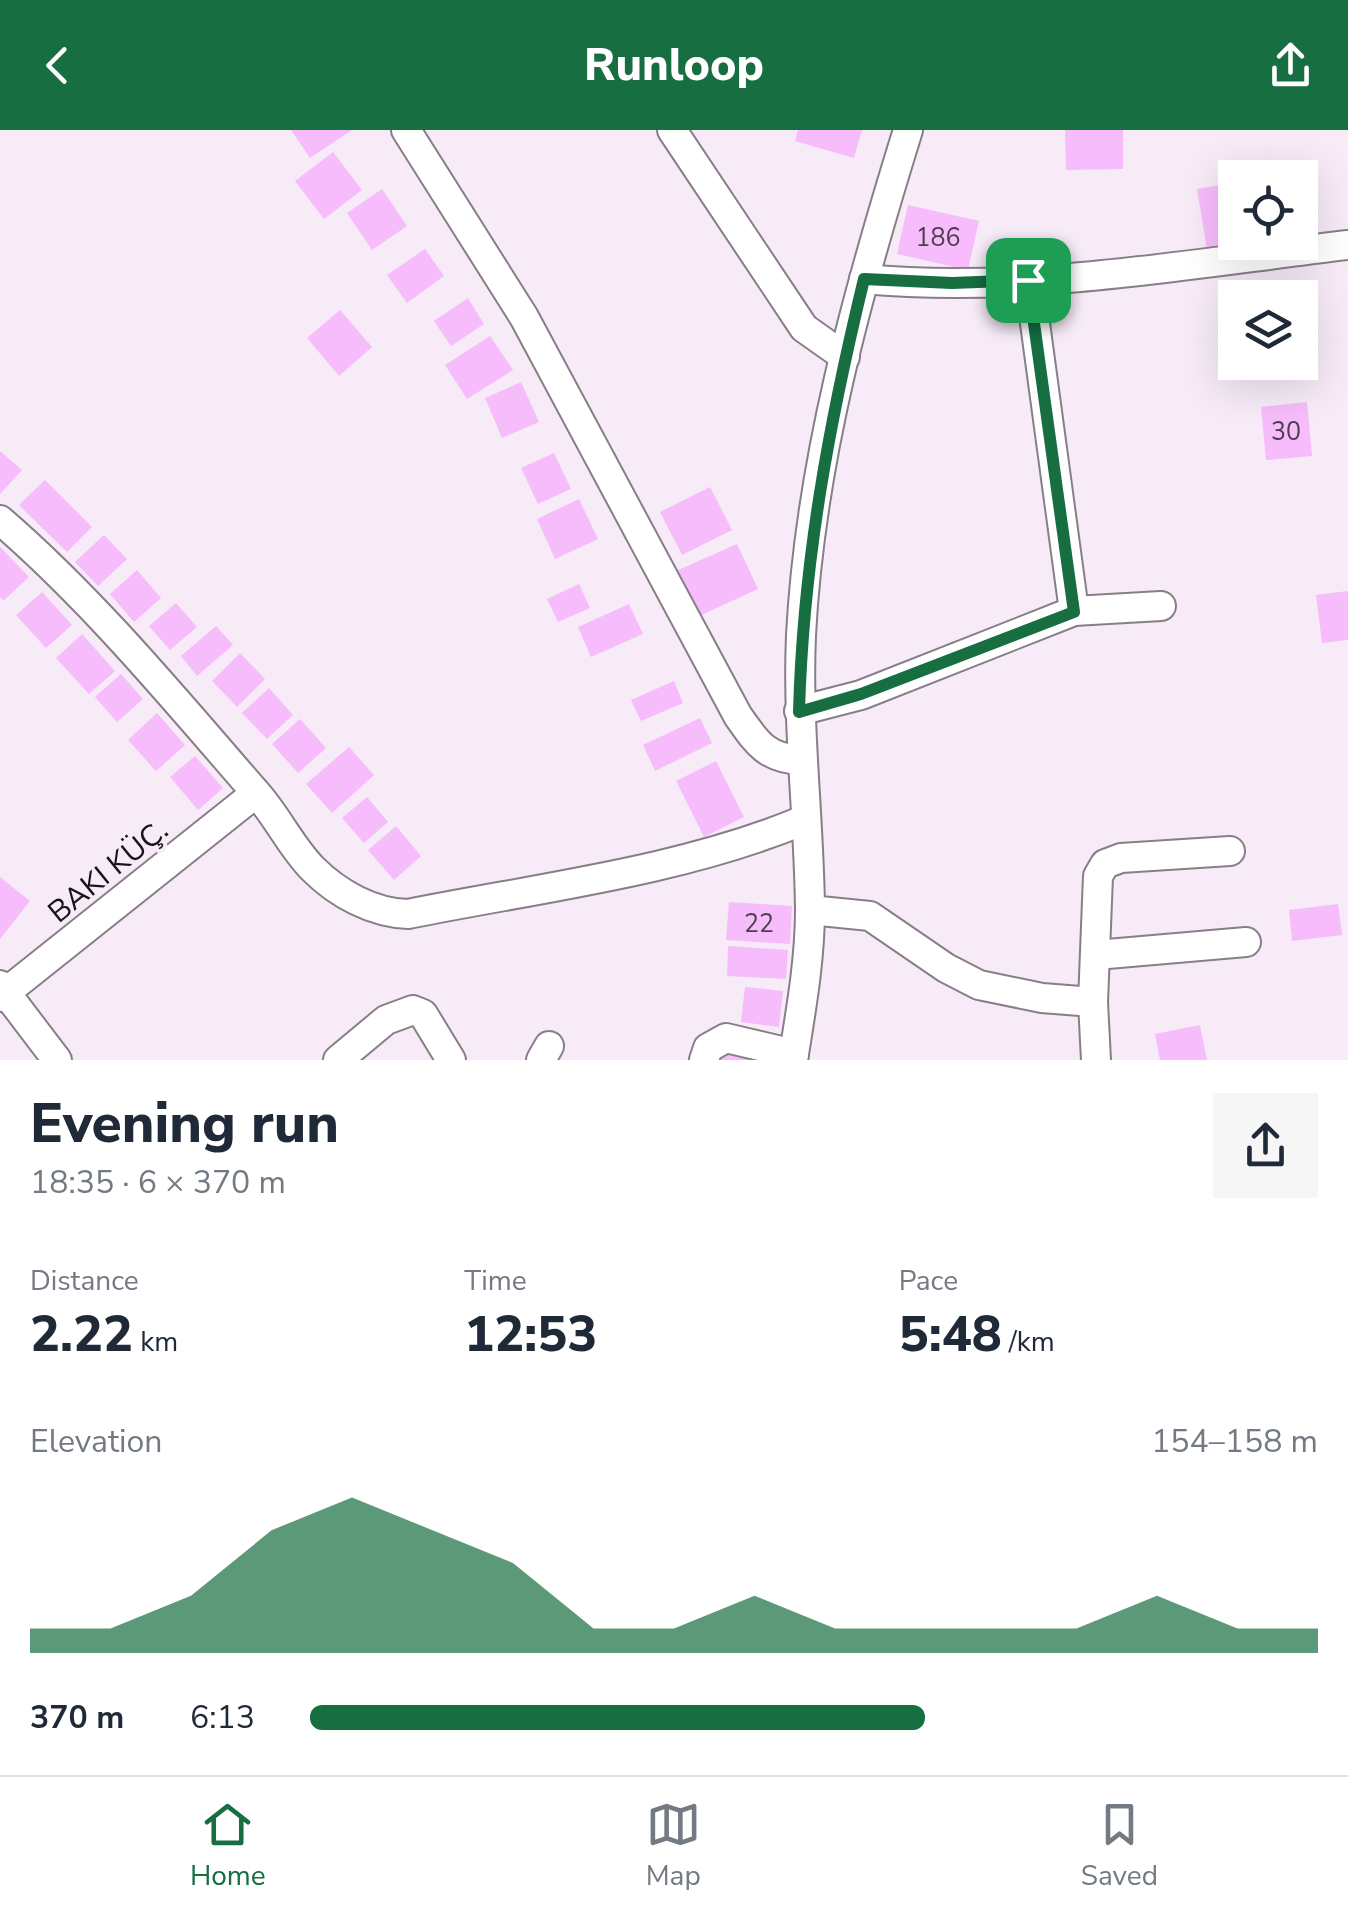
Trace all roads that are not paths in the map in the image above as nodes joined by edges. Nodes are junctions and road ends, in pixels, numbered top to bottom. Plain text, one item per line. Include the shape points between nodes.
1 (406, 130) edge
2 (672, 130) edge
3 (908, 130) edge
4 (1348, 245) edge
5 (864, 279) junction
6 (1028, 280) junction
7 (845, 357) junction
8 (0, 520) edge
9 (1161, 606) dead end
10 (1074, 612) junction
11 (799, 712) junction
12 (800, 760) junction
13 (256, 793) junction
14 (804, 820) junction
15 (1230, 851) dead end
16 (810, 910) junction
17 (1246, 942) dead end
18 (1096, 954) junction
19 (2, 991) edge
20 (1093, 1002) junction
21 (794, 1057) edge
22 (58, 1060) edge
23 (338, 1060) edge
24 (450, 1060) edge
25 (704, 1060) edge
26 (1096, 1060) edge

1 - 12 street via 524,317 738,716 762,750 776,759
2 - 7 street via 804,328
3 - 5 street
4 - 6 street
5 - 6 street
5 - 7 street
6 - 10 street
7 - 11 street via 811,532
8 - 13 street
9 - 10 street
10 - 11 street
11 - 12 street
12 - 14 street
13 - 14 street via 312,869 373,909 408,914 724,848
13 - 19 street
14 - 16 street
15 - 18 street via 1105,864 1098,876
16 - 20 street via 870,916 979,984
16 - 21 street
17 - 18 street
18 - 20 street
19 - 22 street
20 - 26 street
21 - 25 street via 726,1038 708,1048
23 - 24 street via 386,1020 413,1010

